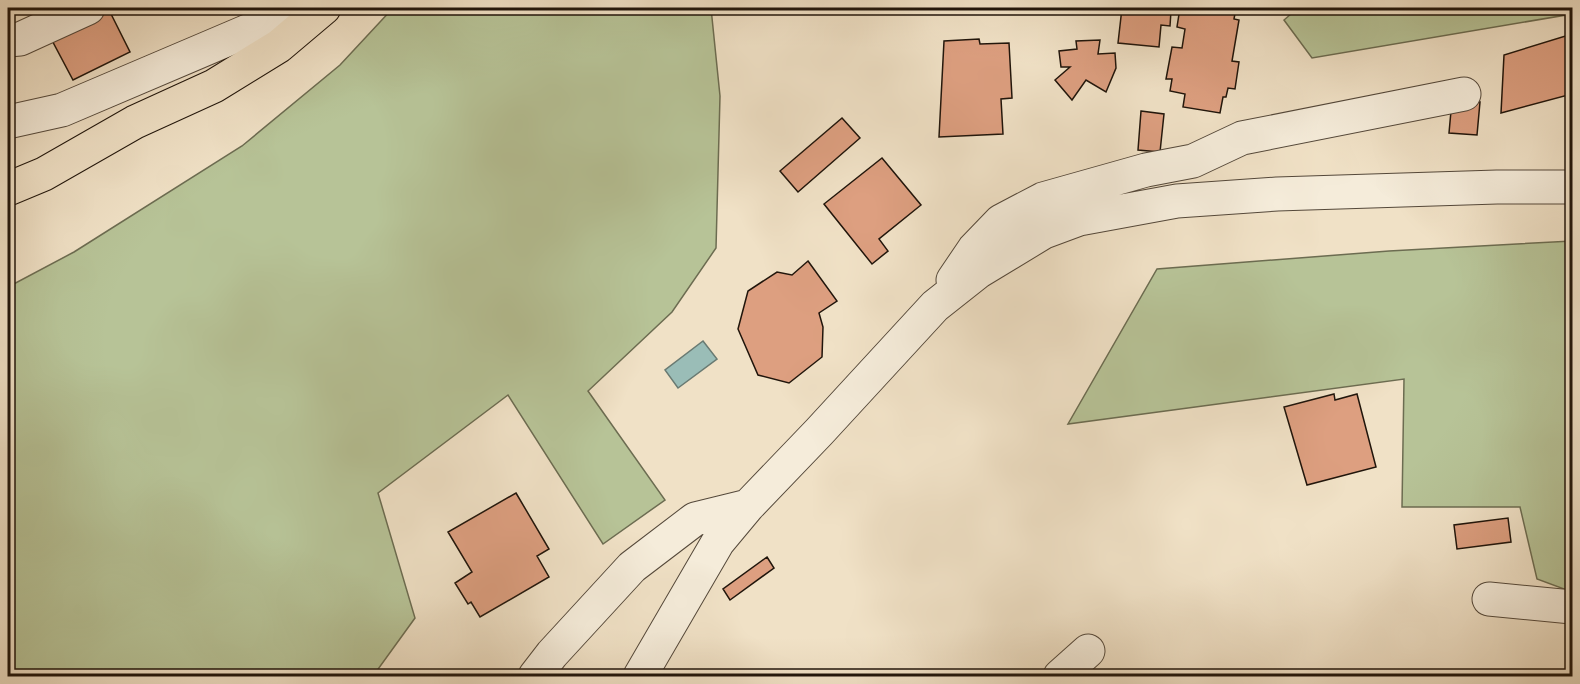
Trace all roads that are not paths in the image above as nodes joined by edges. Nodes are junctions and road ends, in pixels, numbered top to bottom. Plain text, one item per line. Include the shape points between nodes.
1 (87, 8) edge
2 (279, 8) edge
3 (324, 8) edge
4 (8, 40) edge
5 (1464, 94) dead end
6 (8, 122) edge
7 (1572, 187) edge
8 (8, 189) edge
9 (935, 306) junction
10 (748, 506) junction
11 (1489, 599) dead end
12 (1572, 608) edge
13 (1088, 651) dead end
14 (535, 676) edge
15 (640, 676) edge
16 (1060, 676) edge

1 - 4 street via 20,39
2 - 6 street via 257,27 62,110
3 - 8 main road via 279,46 214,86 135,122 44,174
5 - 9 street via 1242,138 1193,161 1043,199 1001,221 974,249
7 - 9 street via 1277,194 1177,201 1122,210 1079,219 1044,232 978,272
9 - 10 street
10 - 14 street via 695,519 632,567
10 - 15 street via 718,542
11 - 12 street
13 - 16 street

